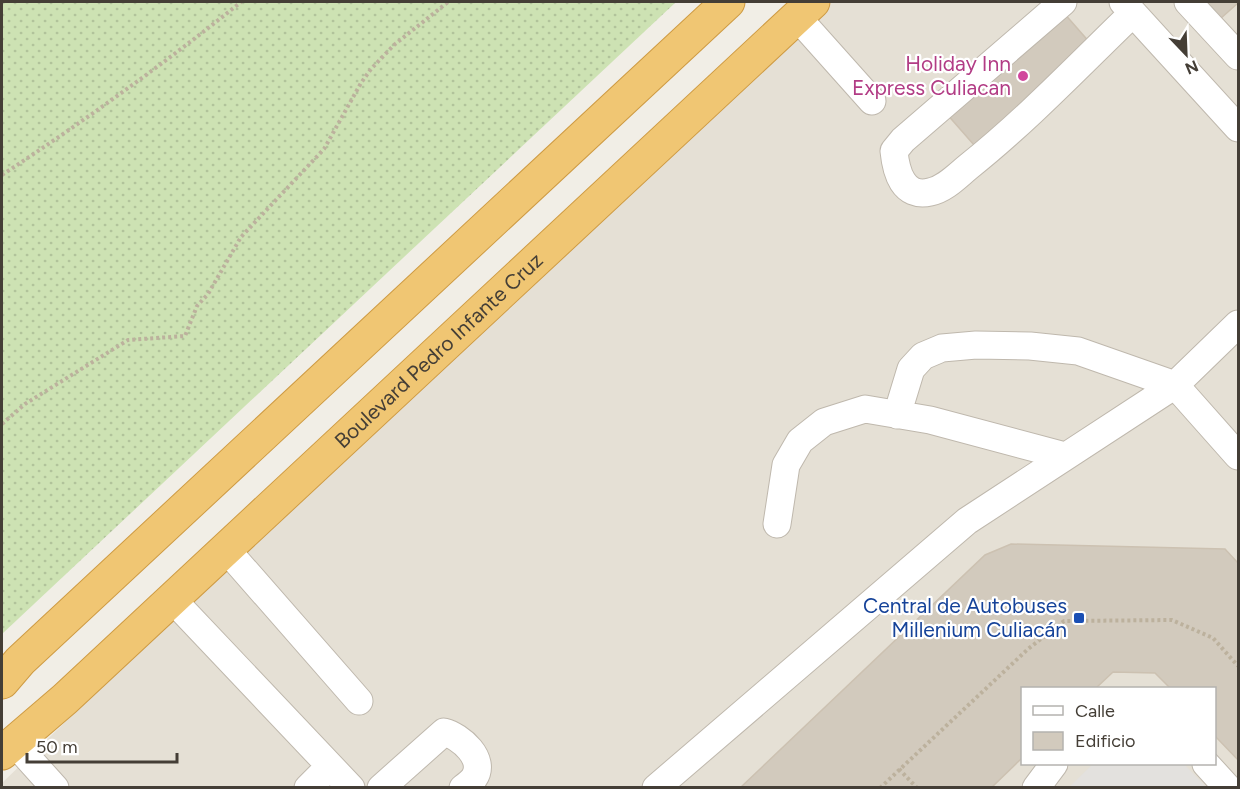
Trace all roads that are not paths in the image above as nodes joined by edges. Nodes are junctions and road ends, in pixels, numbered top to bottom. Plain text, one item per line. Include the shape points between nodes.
1 (728, 2) edge
2 (1064, 2) edge
3 (1188, 2) edge
4 (1128, 7) edge
5 (805, 9) edge
6 (1239, 56) edge
7 (873, 101) dead end
8 (1239, 128) edge
9 (1239, 324) edge
10 (1175, 385) junction
11 (897, 415) junction
12 (1065, 456) junction
13 (1239, 456) edge
14 (777, 524) dead end
15 (225, 548) junction
16 (171, 598) junction
17 (8, 674) edge
18 (359, 701) dead end
19 (7, 756) edge
20 (1053, 765) edge
21 (1207, 765) edge
22 (329, 767) junction
23 (54, 788) edge
24 (308, 788) edge
25 (351, 788) edge
26 (381, 788) edge
27 (464, 788) edge
28 (656, 788) edge
29 (1036, 788) edge
30 (1228, 788) edge

1 - 17 highway
2 - 4 street via 894,151 895,168 912,191 930,192 946,185 1012,130
3 - 6 street
4 - 8 street
5 - 7 street
5 - 15 highway, Boulevard Pedro Infante Cruz
9 - 10 street
10 - 11 street via 1078,351 1030,346 942,348 923,356 911,369
10 - 12 street
10 - 13 street
11 - 12 street
11 - 14 street via 865,409 824,422 800,441 786,465
12 - 28 street via 967,520
15 - 16 highway, Boulevard Pedro Infante Cruz
15 - 18 street
16 - 19 highway, Boulevard Pedro Infante Cruz
16 - 22 street
19 - 23 street
20 - 29 street
21 - 30 street
22 - 24 street
22 - 25 street
26 - 27 street via 444,732 461,740 477,762 474,778

